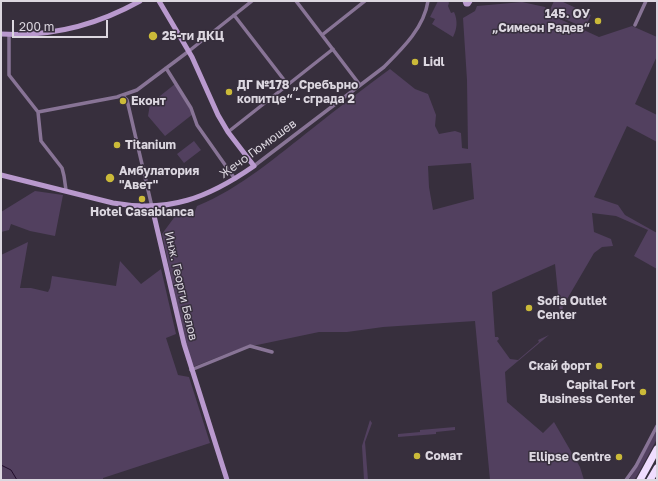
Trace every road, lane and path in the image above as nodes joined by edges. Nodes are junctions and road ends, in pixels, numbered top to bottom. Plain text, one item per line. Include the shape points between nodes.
1 (140, 1) edge
2 (159, 1) edge
3 (252, 1) edge
4 (296, 1) edge
5 (365, 1) edge
6 (428, 1) edge
7 (464, 1) edge
8 (470, 1) edge
9 (646, 1) edge
10 (234, 16) junction
11 (635, 25) dead end
12 (1, 34) edge
13 (9, 35) junction
14 (322, 35) junction
15 (333, 49) junction
16 (189, 51) junction
17 (166, 68) junction
18 (288, 85) junction
19 (360, 85) junction
20 (123, 96) junction
21 (38, 112) junction
22 (228, 132) junction
23 (254, 166) junction
24 (1, 175) edge
25 (235, 180) junction
26 (66, 190) junction
27 (152, 207) junction
28 (272, 352) dead end
29 (191, 370) junction
30 (657, 426) edge
31 (657, 449) edge
32 (648, 465) junction
33 (657, 469) edge
34 (227, 480) edge
35 (626, 480) edge
36 (636, 480) edge
37 (640, 480) edge
38 (650, 480) edge
39 (655, 480) edge

1 - 13 street via 104,18 65,30
2 - 16 street
3 - 10 street
4 - 14 street
5 - 14 street
6 - 19 street, Жечо Гюмюшев via 423,19 416,31 384,67
7 - 8 street via 467,4
9 - 11 street
10 - 16 street
10 - 18 street
12 - 13 street
13 - 21 street via 8,75
14 - 15 street
15 - 18 street
15 - 19 street
16 - 17 street
16 - 22 street
17 - 20 street via 137,90
17 - 25 street via 191,108 197,125
18 - 22 street
19 - 23 street, Жечо Гюмюшев
20 - 21 street
20 - 27 street, Инж. Георги Белов via 127,100
21 - 26 street via 41,141 62,168
22 - 23 street
23 - 25 street, Жечо Гюмюшев
24 - 26 street, Жечо Гюмюшев
25 - 27 street, Жечо Гюмюшев via 205,195 172,205
26 - 27 street, Жечо Гюмюшев via 112,203
27 - 29 street, Инж. Георги Белов
28 - 29 street via 250,346
29 - 34 street, Инж. Георги Белов
30 - 35 street
31 - 32 highway
32 - 36 street
32 - 37 highway
33 - 38 highway
33 - 39 street

